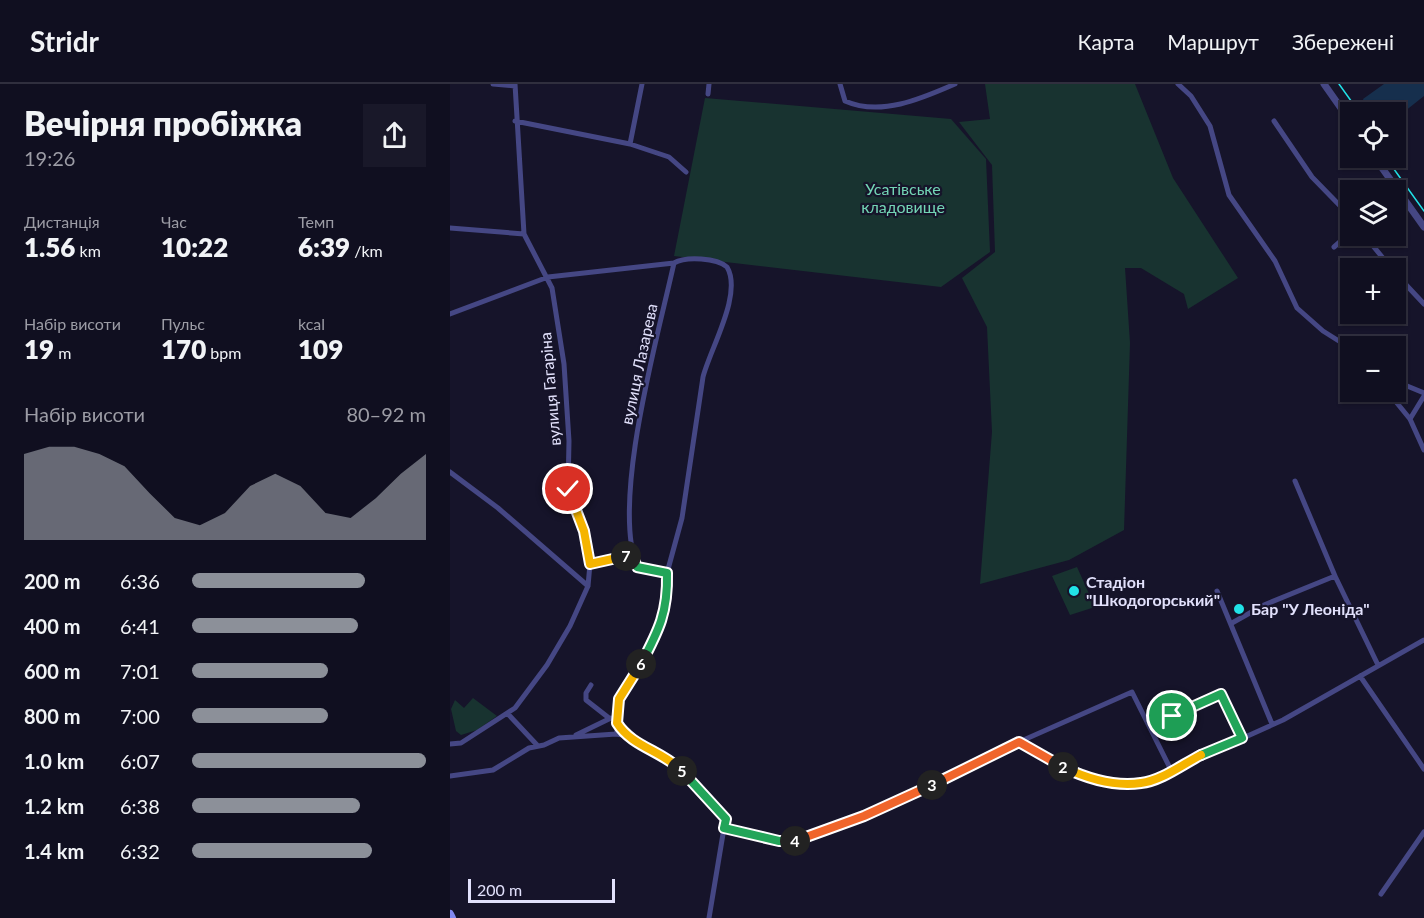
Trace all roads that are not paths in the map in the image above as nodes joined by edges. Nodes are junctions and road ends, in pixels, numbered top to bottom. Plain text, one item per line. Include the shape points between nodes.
1 (493, 84) edge
2 (642, 84) edge
3 (709, 84) edge
4 (840, 84) edge
5 (955, 84) edge
6 (1178, 84) edge
7 (1324, 84) edge
8 (514, 85) edge
9 (708, 94) dead end
10 (1340, 107) edge
11 (516, 121) junction
12 (1274, 121) dead end
13 (630, 144) junction
14 (686, 172) dead end
15 (1406, 205) edge
16 (1340, 206) edge
17 (1424, 226) edge
18 (450, 228) edge
19 (524, 234) junction
20 (1340, 242) edge
21 (1373, 246) edge
22 (1334, 247) dead end
23 (1383, 258) edge
24 (674, 263) junction
25 (548, 277) junction
26 (1406, 285) edge
27 (1424, 304) edge
28 (450, 314) edge
29 (1340, 342) edge
30 (1406, 386) edge
31 (1424, 395) edge
32 (1396, 402) edge
33 (1410, 419) junction
34 (1424, 450) edge
35 (450, 472) edge
36 (1295, 481) dead end
37 (632, 555) junction
38 (590, 564) junction
39 (667, 573) junction
40 (1335, 576) junction
41 (588, 586) junction
42 (1216, 591) dead end
43 (1232, 623) junction
44 (1424, 640) edge
45 (1378, 665) junction
46 (1360, 676) junction
47 (591, 686) dead end
48 (508, 714) junction
49 (1172, 716) dead end
50 (616, 717) junction
51 (609, 718) junction
52 (1272, 724) junction
53 (619, 726) junction
54 (616, 735) junction
55 (575, 736) junction
56 (626, 736) junction
57 (1242, 738) junction
58 (1019, 742) junction
59 (450, 744) edge
60 (537, 745) junction
61 (1424, 769) edge
62 (1171, 770) junction
63 (450, 776) edge
64 (724, 828) junction
65 (1424, 832) edge
66 (1381, 894) dead end
67 (450, 914) edge
68 (452, 918) edge
69 (709, 918) edge

1 - 8 street
2 - 13 street
3 - 9 street
4 - 5 street via 843,98 850,104 880,106 899,105
6 - 29 street via 1191,96 1210,126 1229,195 1275,261 1297,308
7 - 10 street
8 - 11 street, вулиця Гагаріна
11 - 13 street
11 - 19 street, вулиця Гагаріна
12 - 16 street via 1318,183
13 - 14 street via 669,158
15 - 17 street
18 - 19 street
19 - 25 street, вулиця Гагаріна
20 - 22 street
21 - 23 street
24 - 25 street
24 - 37 street, вулиця Лазарева via 634,454
24 - 39 street via 717,261 727,267 731,279 726,322 703,377 682,518
25 - 28 street
25 - 38 street, вулиця Гагаріна via 564,364 568,489 584,531
26 - 27 street
30 - 31 street
31 - 33 street
32 - 33 street
33 - 34 street
35 - 41 street
36 - 40 street
37 - 38 street
37 - 39 street via 637,567
38 - 41 street, вулиця Гагаріна
39 - 50 street via 668,601 661,626 623,690
40 - 43 street via 1264,605
40 - 45 street
41 - 48 street, вулиця Гагаріна via 547,665
42 - 43 street
43 - 52 street
44 - 45 street
45 - 46 street
46 - 52 street
46 - 61 street
47 - 51 street via 586,700
48 - 59 street, вулиця Гагаріна via 461,743
48 - 60 street
49 - 57 street via 1221,694
50 - 51 street
50 - 53 street
51 - 55 street
52 - 57 street
53 - 54 street
53 - 56 street
54 - 55 street
54 - 56 street
55 - 60 street
56 - 64 street via 679,768 726,819
57 - 62 street
58 - 62 street via 1079,775 1102,781 1143,783
58 - 62 street via 1132,692
58 - 64 street via 875,812 800,840 787,842
60 - 63 street via 493,770
64 - 69 street
65 - 66 street
67 - 68 main road

